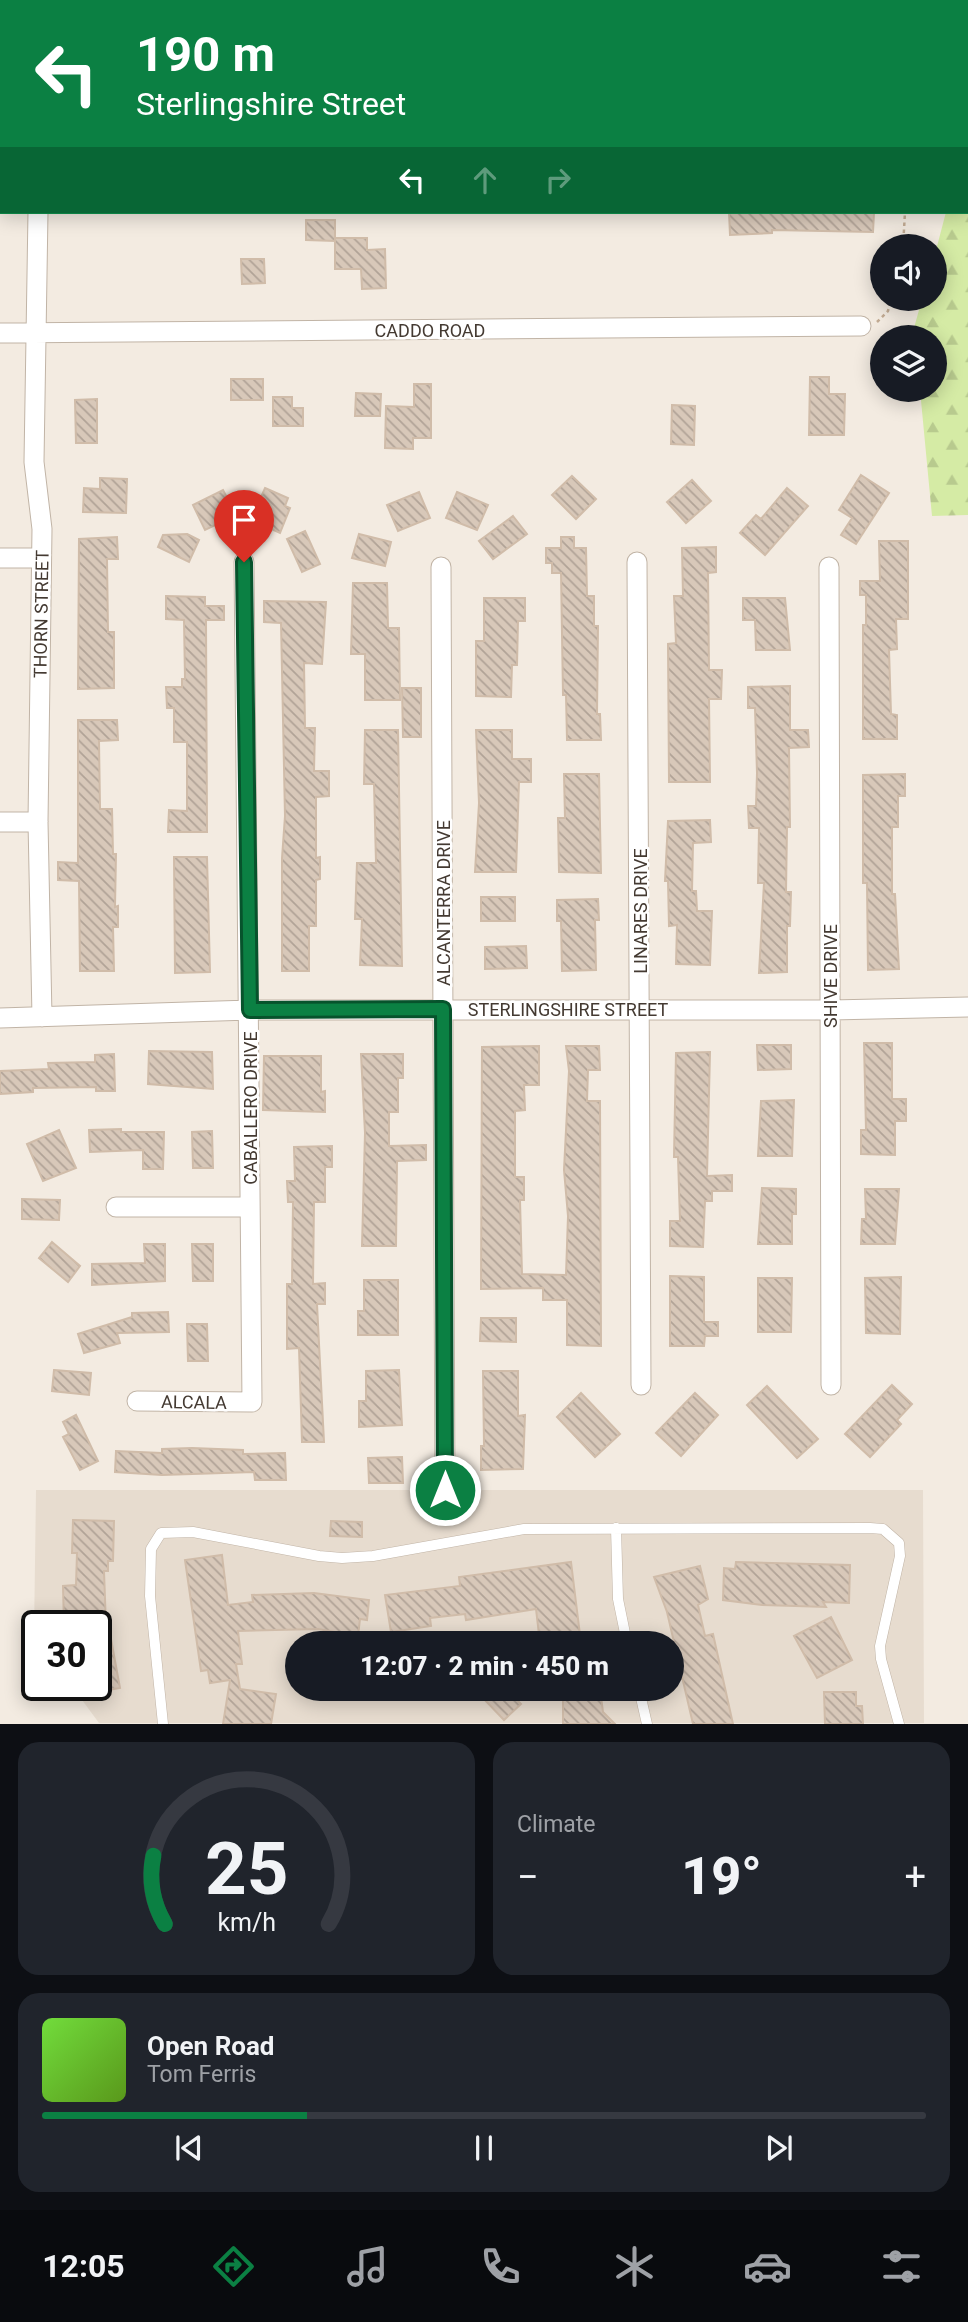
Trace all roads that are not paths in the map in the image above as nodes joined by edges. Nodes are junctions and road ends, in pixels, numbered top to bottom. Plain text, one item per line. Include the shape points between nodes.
1 (38, 214) edge
2 (861, 326) road end
3 (0, 333) edge
4 (36, 333) junction
5 (0, 558) edge
6 (41, 558) junction
7 (244, 562) dead end
8 (637, 562) dead end
9 (441, 568) dead end
10 (829, 568) dead end
11 (0, 822) edge
12 (37, 822) junction
13 (968, 1007) edge
14 (443, 1009) junction
15 (640, 1009) junction
16 (250, 1010) junction
17 (831, 1010) junction
18 (42, 1017) junction
19 (0, 1018) edge
20 (116, 1207) dead end
21 (250, 1207) junction
22 (641, 1385) dead end
23 (831, 1385) dead end
24 (137, 1401) dead end
25 (252, 1402) joint
26 (445, 1490) dead end
27 (616, 1528) junction
28 (625, 1631) edge
29 (642, 1701) edge
30 (163, 1724) edge
31 (647, 1724) edge
32 (899, 1724) edge

1 - 4 street, THORN STREET
2 - 4 street, CADDO ROAD
3 - 4 street, CADDO ROAD
4 - 6 street, THORN STREET via 34,462
5 - 6 street
6 - 12 street, THORN STREET
7 - 16 street, CABALLERO DRIVE
8 - 15 street, LINARES DRIVE
9 - 14 street, ALCANTERRA DRIVE
10 - 17 street, SHIVE DRIVE
11 - 12 street
12 - 18 street, THORN STREET
13 - 17 street, STERLINGSHIRE STREET
14 - 15 street, STERLINGSHIRE STREET
14 - 16 street, STERLINGSHIRE STREET
14 - 26 street, ALCANTERRA DRIVE
15 - 17 street, STERLINGSHIRE STREET
15 - 22 street, LINARES DRIVE
16 - 18 street, STERLINGSHIRE STREET
16 - 21 street, CABALLERO DRIVE
17 - 23 street, SHIVE DRIVE
18 - 19 street, STERLINGSHIRE STREET
20 - 21 street
21 - 25 street, CABALLERO DRIVE
24 - 25 street, ALCALA
27 - 28 lane via 618,1599
27 - 30 lane via 524,1529 342,1558 193,1532 161,1533 151,1549 150,1596
27 - 32 lane via 883,1529 899,1543 880,1646
29 - 31 lane

